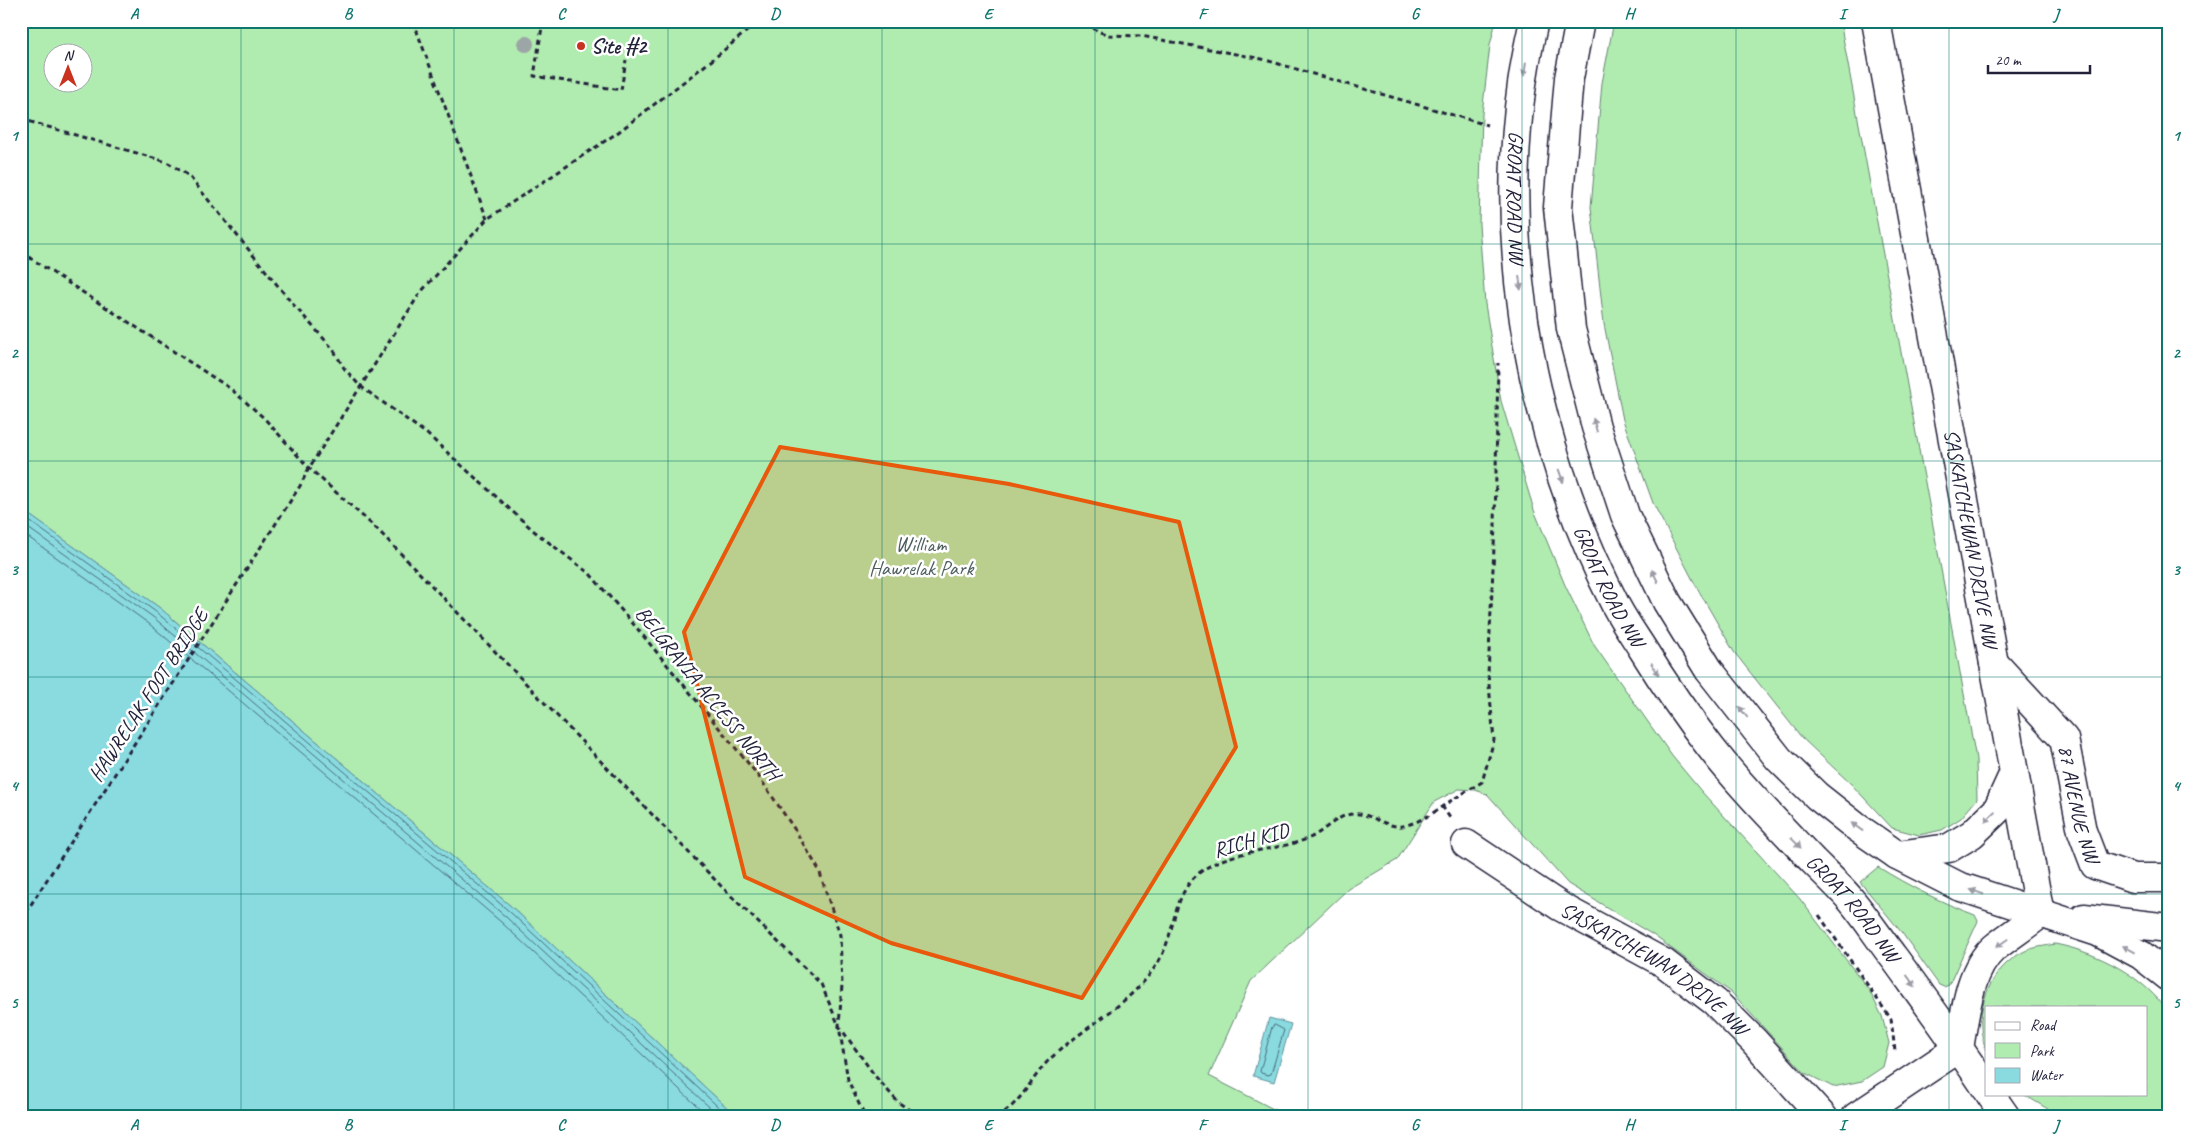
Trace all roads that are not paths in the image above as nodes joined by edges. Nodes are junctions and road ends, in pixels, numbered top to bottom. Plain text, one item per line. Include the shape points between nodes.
1 (1534, 21) edge
2 (1580, 21) edge
3 (1876, 21) edge
4 (1994, 663) junction
5 (2013, 775) junction
6 (1466, 844) dead end
7 (1897, 855) junction
8 (2169, 878) edge
9 (2040, 914) junction
10 (2169, 928) edge
11 (2169, 977) edge
12 (1959, 1048) junction
13 (1985, 1087) edge
14 (1823, 1117) edge
15 (1856, 1117) edge

1 -> 12 main road, GROAT ROAD NW via 1527,49 1519,116 1515,183 1518,262 1528,347 1552,451 1594,560 1623,618 1666,686 1712,749 1762,808 1851,900
7 -> 2 main road, GROAT ROAD NW via 1817,796 1780,759 1709,670 1667,602 1625,515 1596,428 1571,329 1558,207 1569,78
3 - 4 main road, SASKATCHEWAN DRIVE NW
4 - 5 main road, SASKATCHEWAN DRIVE NW
4 - 8 main road, 87 AVENUE NW via 2064,740 2082,831 2094,865 2133,878
5 -> 7 main road via 1998,810 1972,834 1949,848
5 - 9 main road, SASKATCHEWAN DRIVE NW
6 - 14 main road, SASKATCHEWAN DRIVE NW via 1561,907 1664,963 1714,1002
9 -> 7 main road, GROAT ROAD NW via 1958,886
9 - 10 main road
11 -> 9 main road via 2141,955 2098,932
9 -> 12 main road via 1993,949 1978,970 1966,1006
12 - 13 main road
12 - 15 main road

